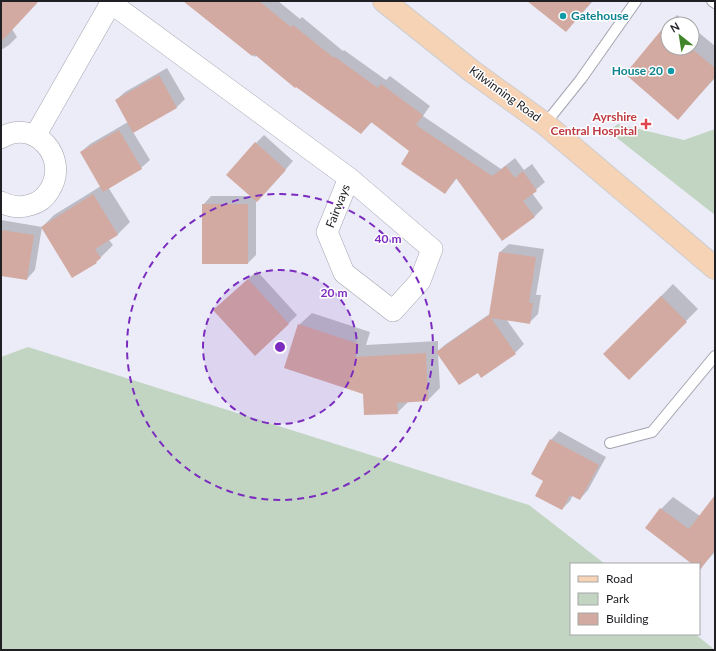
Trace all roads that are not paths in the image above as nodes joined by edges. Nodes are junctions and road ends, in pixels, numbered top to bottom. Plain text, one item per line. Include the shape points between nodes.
1 (384, 1) edge
2 (636, 1) edge
3 (712, 1) edge
4 (112, 2) edge
5 (715, 3) edge
6 (545, 124) junction
7 (35, 136) junction
8 (1, 138) edge
9 (349, 178) junction
10 (1, 202) edge
11 (715, 268) edge
12 (715, 356) edge
13 (610, 443) dead end

1 - 6 main road, Kilwinning Road via 473,72
2 - 6 lane via 581,79
3 - 5 lane
4 - 7 street, Fairways
4 - 9 street, Fairways
6 - 11 main road, Kilwinning Road
7 - 8 street via 15,133
7 - 10 street via 46,143 55,157 57,170 54,183 46,197 35,204 15,207
9 - 9 street, Fairways via 432,249 420,281 393,311 344,273 327,232
12 - 13 lane via 652,432

